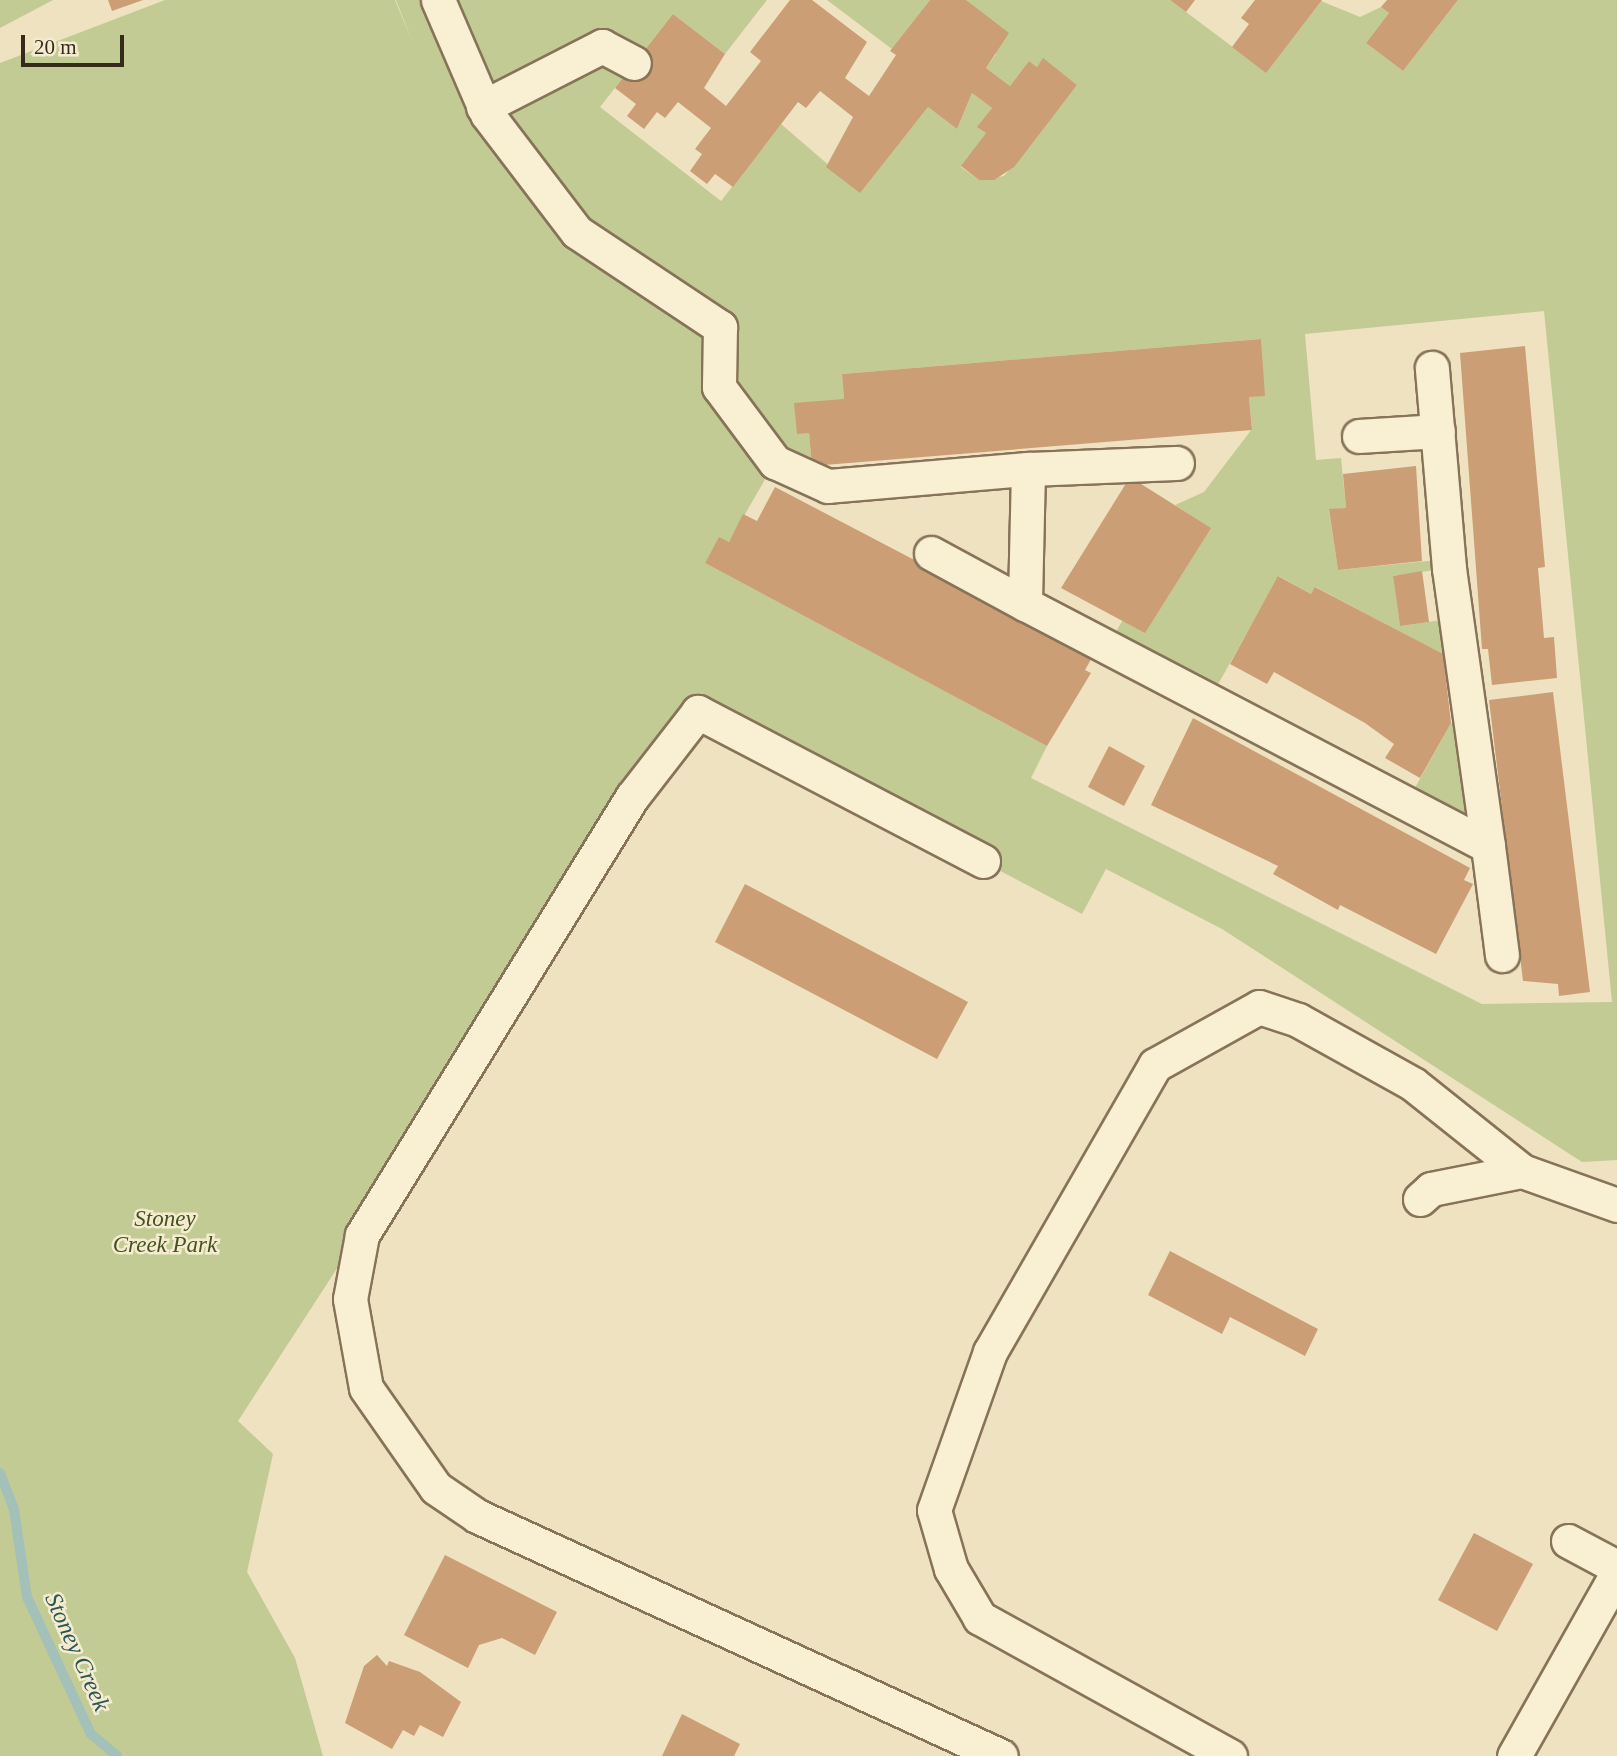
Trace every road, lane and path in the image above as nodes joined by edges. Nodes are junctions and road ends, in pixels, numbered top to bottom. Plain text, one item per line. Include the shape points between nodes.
1 (438, 0) edge
2 (634, 63) dead end
3 (483, 107) junction
4 (1432, 368) dead end
5 (1438, 431) junction
6 (1359, 436) dead end
7 (1177, 463) dead end
8 (1028, 469) junction
9 (931, 554) dead end
10 (1024, 604) junction
11 (1488, 846) junction
12 (983, 861) dead end
13 (1502, 955) dead end
14 (1522, 1171) junction
15 (1420, 1199) dead end
16 (1617, 1205) edge
17 (1568, 1541) dead end
18 (1617, 1567) edge
19 (1617, 1573) edge
20 (1001, 1756) edge
21 (1230, 1756) edge
22 (1514, 1756) edge

1 - 3 street
2 - 3 street via 602,46
3 - 8 street via 577,232 720,327 719,387 775,462 828,486
4 - 5 street
5 - 6 street
5 - 11 street via 1449,568
7 - 8 street
8 - 10 street
9 - 10 street
10 - 11 street
11 - 13 street
12 - 20 street via 698,712 632,797 362,1235 351,1299 366,1388 436,1488 477,1516
14 - 15 street via 1431,1189
14 - 16 street
14 - 21 street via 1413,1083 1298,1020 1259,1007 1155,1065 990,1352 934,1510 951,1569 980,1618
17 - 18 street
19 - 22 street

